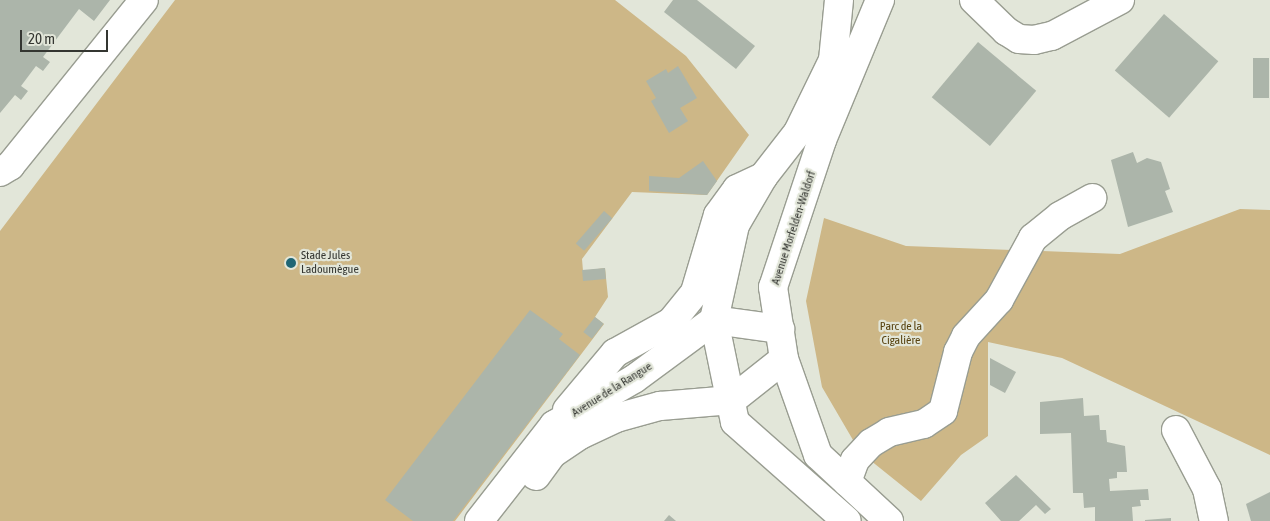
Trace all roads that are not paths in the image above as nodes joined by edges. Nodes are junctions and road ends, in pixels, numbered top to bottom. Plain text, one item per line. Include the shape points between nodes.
1 (144, 0) edge
2 (839, 0) edge
3 (880, 0) edge
4 (1120, 0) edge
5 (973, 1) edge
6 (0, 172) edge
7 (762, 177) junction
8 (1092, 198) dead end
9 (695, 292) junction
10 (714, 320) junction
11 (780, 329) junction
12 (784, 359) junction
13 (732, 400) junction
14 (554, 425) junction
15 (1176, 430) dead end
16 (847, 482) junction
17 (479, 521) edge
18 (502, 521) edge
19 (847, 521) edge
20 (889, 521) edge
21 (1214, 521) edge

1 - 6 main road via 10,166
2 - 7 main road via 833,60 798,132
3 - 11 main road, Avenue Morfelden-Waldorf via 822,140 773,287
4 - 5 main road via 1052,36 1034,40 1020,39 1006,31
7 - 9 main road via 737,189 718,214
7 - 10 main road via 735,225
8 - 16 main road via 1060,216 1033,238 999,300 966,336 958,352 943,411 924,424 889,432 871,444 856,460
9 - 10 main road
9 - 14 main road via 671,322 615,353
10 - 11 main road
10 - 13 main road
10 - 14 main road, Avenue de la Rangue via 634,379
11 - 12 main road, Avenue Morfelden-Waldorf
12 - 13 main road
12 - 16 main road, Avenue Morfelden-Waldorf via 818,455
13 - 18 main road, Avenue de la Rangue via 660,406 616,418 580,435 552,454
13 - 19 main road via 735,422
14 - 17 main road, Avenue de la Rangue
15 - 21 main road via 1207,489
16 - 20 main road, Avenue Morfelden-Waldorf

